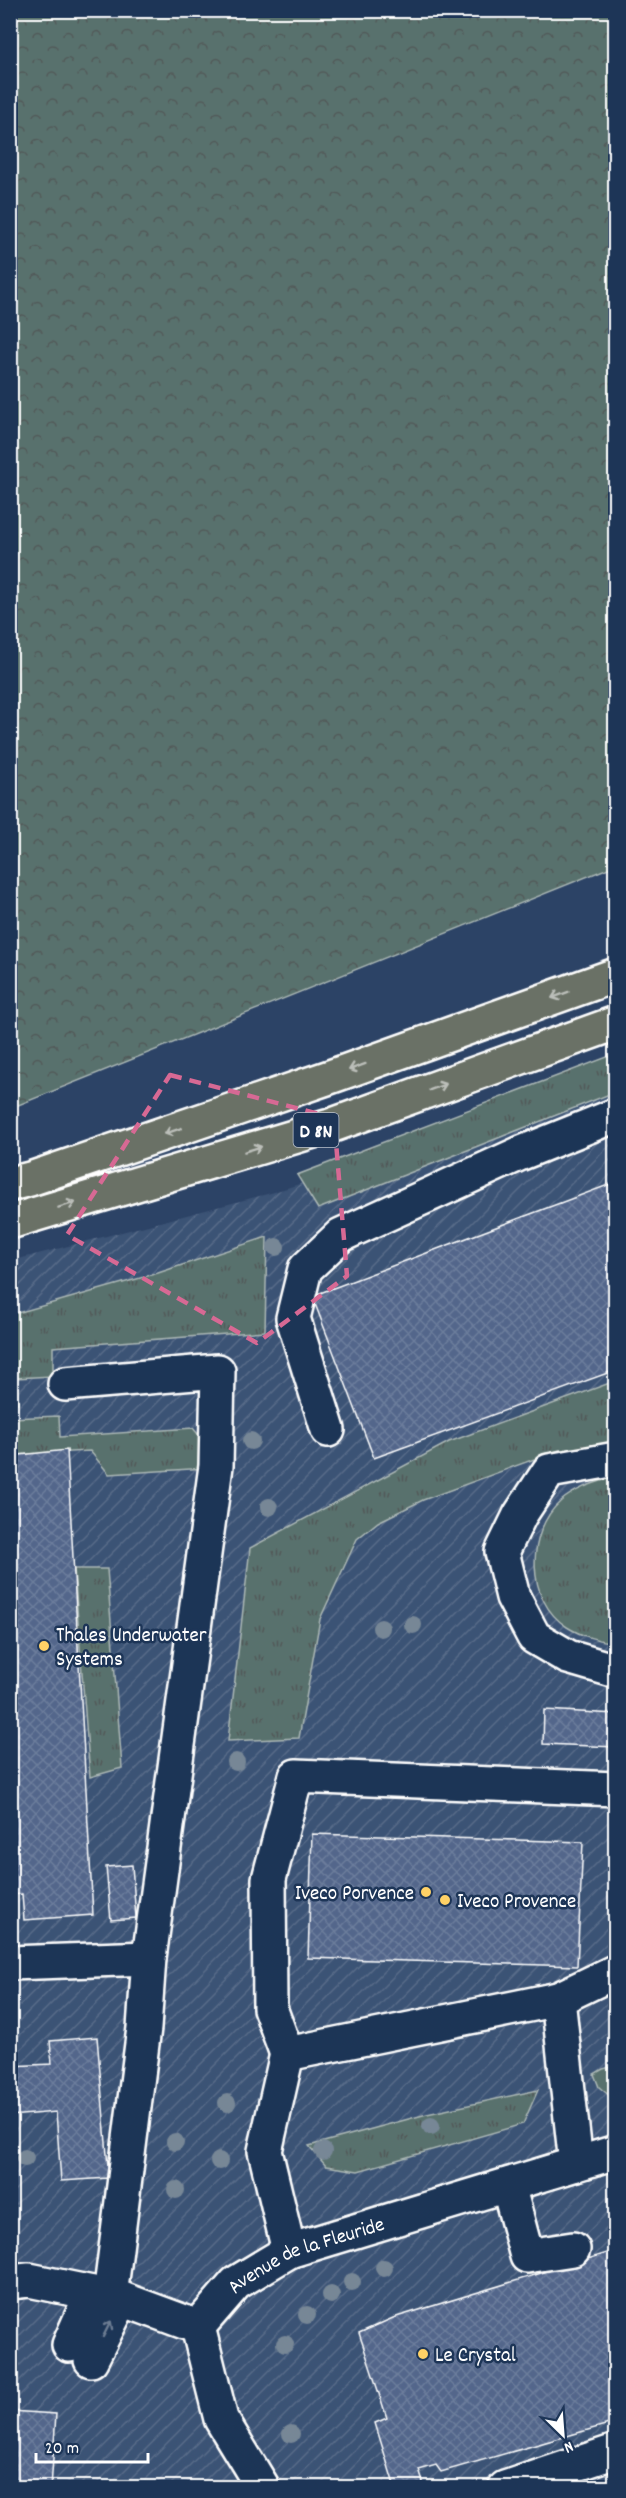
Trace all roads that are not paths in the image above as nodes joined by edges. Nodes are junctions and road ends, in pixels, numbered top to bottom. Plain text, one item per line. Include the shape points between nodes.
1 (615, 975) edge
2 (615, 1023) edge
3 (615, 1115) edge
4 (10, 1184) edge
5 (10, 1222) edge
6 (65, 1384) dead end
7 (328, 1430) dead end
8 (615, 1460) edge
9 (615, 1671) edge
10 (615, 1789) edge
11 (149, 1958) junction
12 (10, 1963) edge
13 (615, 1971) edge
14 (558, 1999) junction
15 (287, 2054) junction
16 (614, 2155) edge
17 (576, 2164) junction
18 (508, 2184) junction
19 (573, 2249) dead end
20 (289, 2251) junction
21 (10, 2282) edge
22 (108, 2296) junction
23 (198, 2326) junction
24 (80, 2352) dead end
25 (615, 2451) edge
26 (263, 2487) edge
27 (505, 2487) edge

1 -> 4 main road, D 8N via 327,1078
5 -> 2 main road, D 8N via 330,1126
3 - 7 street via 341,1235 305,1269 293,1318
6 - 11 street via 218,1371 216,1466
8 - 9 street via 549,1471 520,1515 502,1552 513,1597 534,1637 568,1657
10 - 15 street via 296,1776 269,1879 270,2008
11 - 12 street
11 - 22 street via 144,2028
13 - 14 street
14 - 15 street
14 - 17 street
15 - 20 street via 265,2151
16 - 17 street, Avenue de la Fleuride
17 - 18 street, Avenue de la Fleuride
18 - 19 street via 527,2256
18 - 20 street, Avenue de la Fleuride
20 - 23 street, Avenue de la Fleuride via 236,2283
21 - 22 street via 29,2280
22 - 23 street
22 - 24 street
23 - 26 street via 221,2419
25 - 27 street

